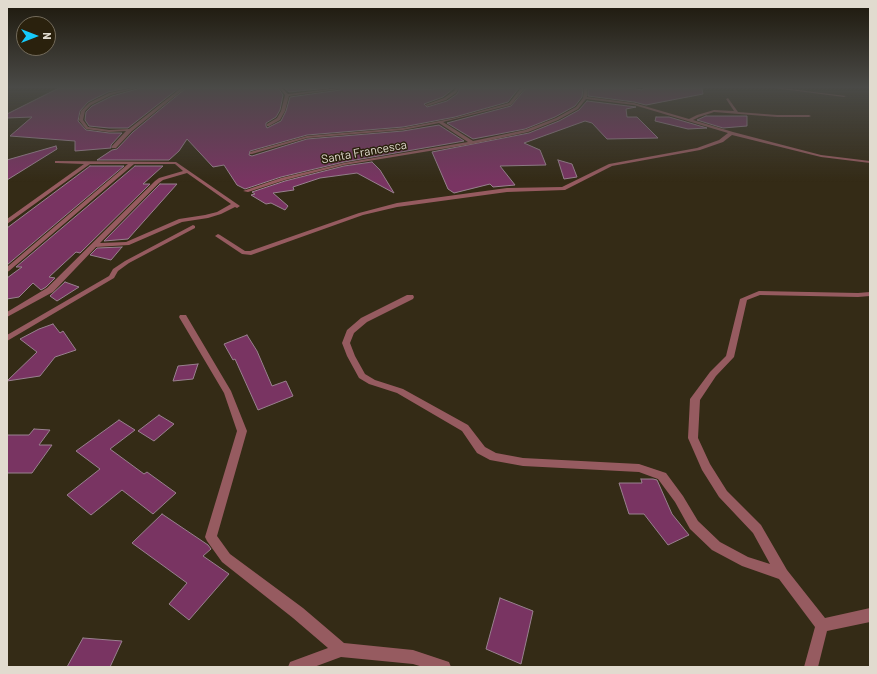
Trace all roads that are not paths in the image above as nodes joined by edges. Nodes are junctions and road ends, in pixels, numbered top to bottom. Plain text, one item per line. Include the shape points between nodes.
1 (81, 119) edge
2 (143, 119) edge
3 (278, 119) edge
4 (450, 119) edge
5 (557, 119) edge
6 (691, 120) edge
7 (440, 122) junction
8 (268, 125) dead end
9 (130, 130) junction
10 (731, 133) junction
11 (472, 144) junction
12 (114, 148) dead end
13 (252, 153) dead end
14 (57, 162) dead end
15 (90, 162) junction
16 (870, 162) edge
17 (132, 163) junction
18 (187, 172) junction
19 (246, 191) dead end
20 (173, 214) dead end
21 (181, 220) junction
22 (7, 222) edge
23 (193, 227) dead end
24 (218, 236) dead end
25 (95, 245) junction
26 (7, 270) edge
27 (870, 294) edge
28 (410, 297) dead end
29 (7, 315) edge
30 (183, 317) dead end
31 (7, 338) edge
32 (783, 574) junction
33 (870, 616) edge
34 (822, 625) junction
35 (342, 650) junction
36 (295, 667) edge
37 (444, 667) edge
38 (810, 667) edge

1 - 9 street via 87,128
2 - 9 street
3 - 8 street
4 - 7 street
5 - 11 street, Santa Francesca via 526,131
6 - 10 street
7 - 11 street
7 - 13 street via 403,129 307,137
9 - 12 street
10 - 16 street via 821,156
10 - 24 street via 721,141 698,149 611,165 563,189 507,190 390,206 250,253 244,253
11 - 19 street, Santa Francesca via 344,164
14 - 15 street
15 - 17 street
15 - 22 street
17 - 18 street via 176,163
17 - 26 street
18 - 21 street via 235,205 206,217
18 - 25 street via 157,182
20 - 21 street
21 - 25 street via 127,244
23 - 31 street via 127,262 115,270 112,277
25 - 29 street via 50,290
27 - 32 street via 759,293 744,299 730,357 713,374 695,399 693,438 706,467 723,494 757,529
28 - 32 street via 364,320 350,332 346,343 362,376 400,391 465,428 481,450 494,457 523,462 639,468 662,476 694,526 716,546 746,562
30 - 35 street via 228,393 242,431 210,536 226,558
32 - 34 street
33 - 34 street
34 - 38 street
35 - 36 street
35 - 37 street via 413,657

